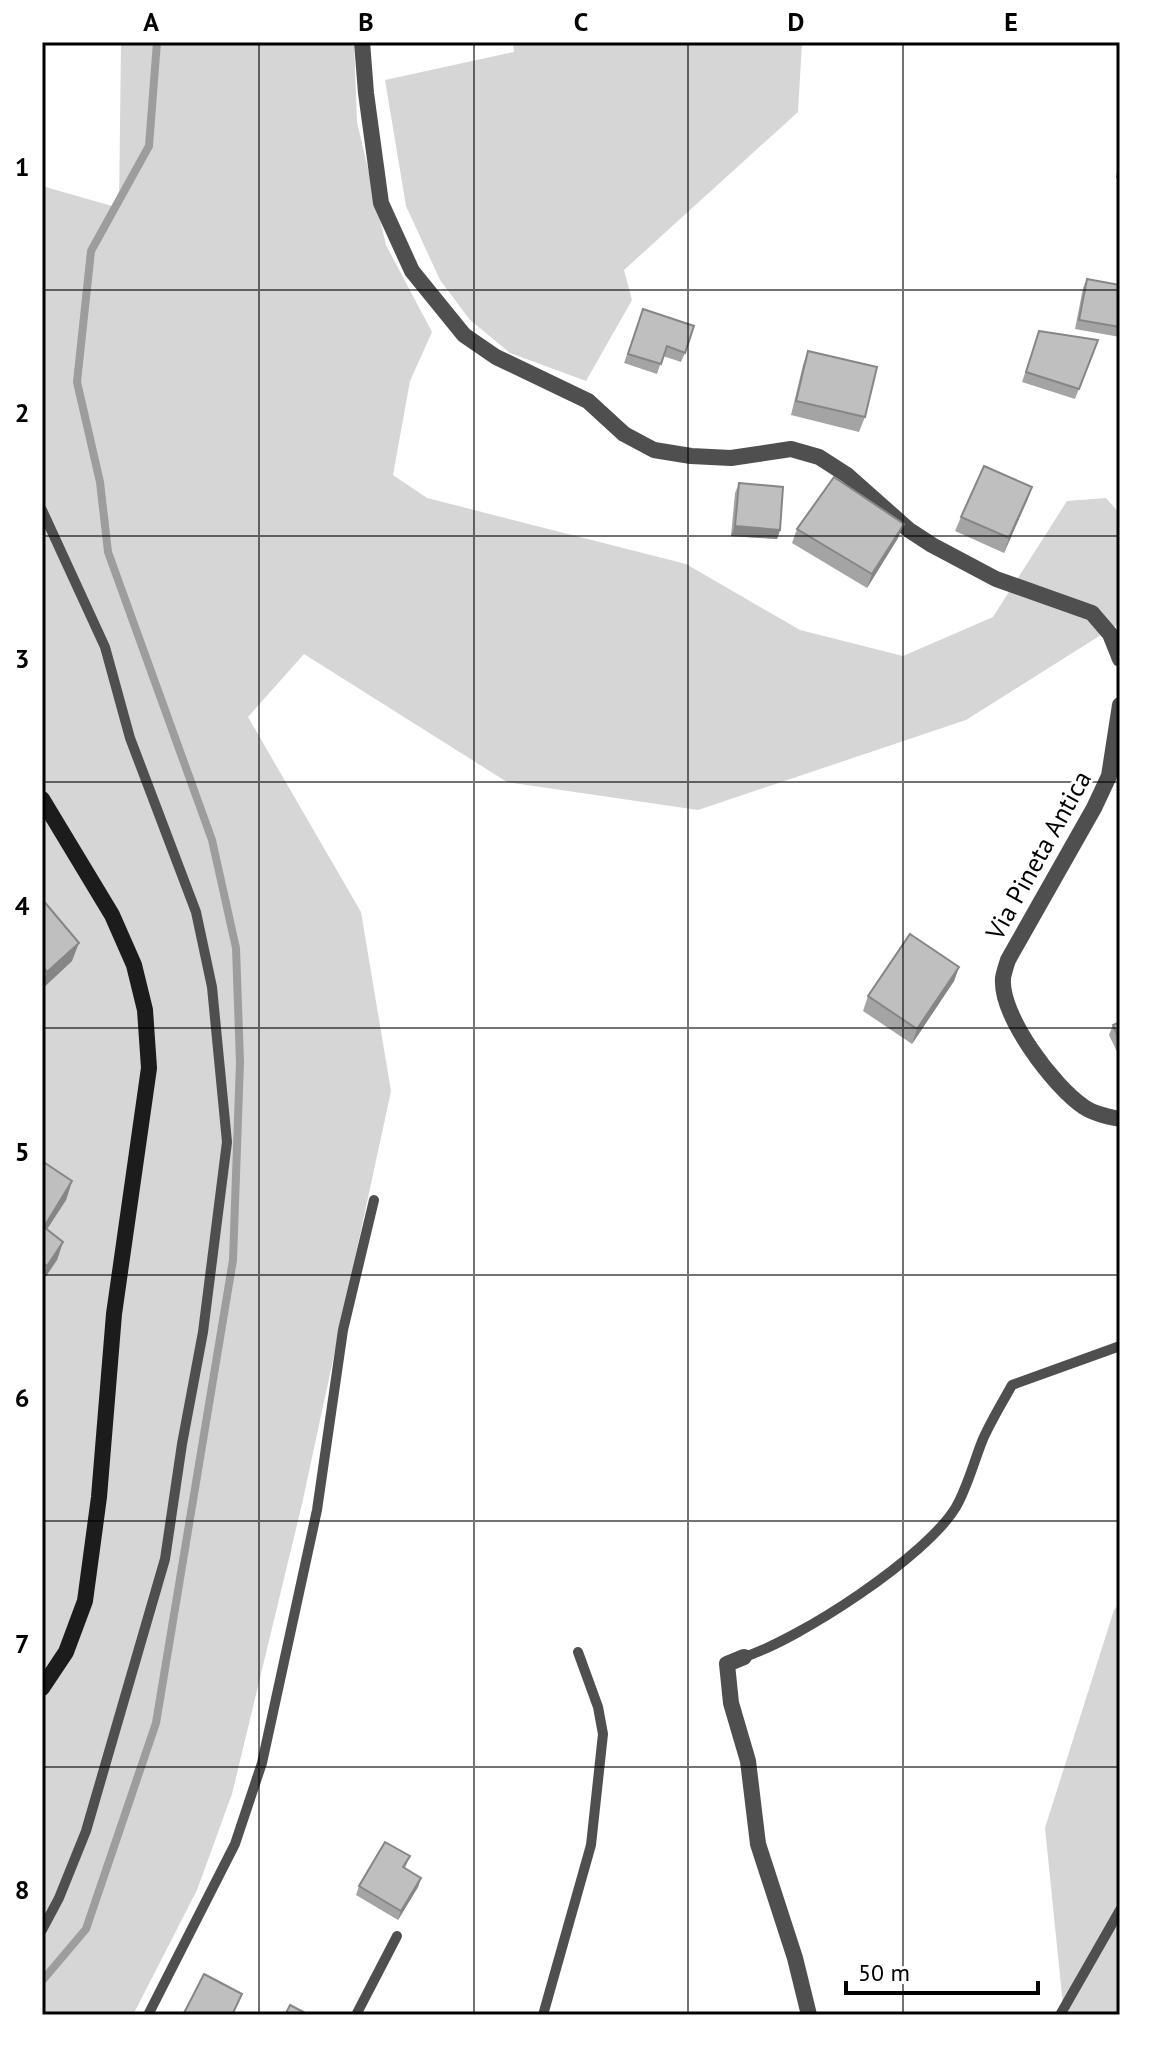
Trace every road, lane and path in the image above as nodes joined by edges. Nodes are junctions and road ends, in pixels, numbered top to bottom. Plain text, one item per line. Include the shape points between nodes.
1 (362, 42) edge
2 (42, 510) edge
3 (1120, 659) edge
4 (1120, 705) edge
5 (42, 799) edge
6 (1120, 1119) edge
7 (374, 1200) dead end
8 (1120, 1346) edge
9 (578, 1652) dead end
10 (744, 1657) joint
11 (42, 1688) edge
12 (1120, 1910) edge
13 (42, 1930) edge
14 (397, 1936) dead end
15 (148, 2015) edge
16 (356, 2015) edge
17 (543, 2015) edge
18 (809, 2015) edge
19 (1060, 2015) edge

1 - 3 street via 381,203 412,271 464,335 510,365 588,401 624,434 654,450 731,458 791,449 819,457 932,545 996,579 1092,613 1110,634
2 - 13 lane via 105,647 130,738 196,912 212,987 227,1142 203,1332 165,1559 86,1831
4 - 6 street, Via Pineta Antica via 1109,776 1008,960 1003,980 1022,1034 1054,1080 1087,1109
5 - 11 street via 112,915 134,965 145,1010 149,1068 114,1314 85,1601 66,1652
7 - 15 lane via 343,1330 317,1510 262,1763 235,1844
8 - 10 lane via 1012,1385 955,1508 921,1546 794,1635
9 - 17 lane via 603,1734 591,1845
10 - 18 street via 727,1664 731,1703 748,1761 758,1844
12 - 19 lane
14 - 16 lane

